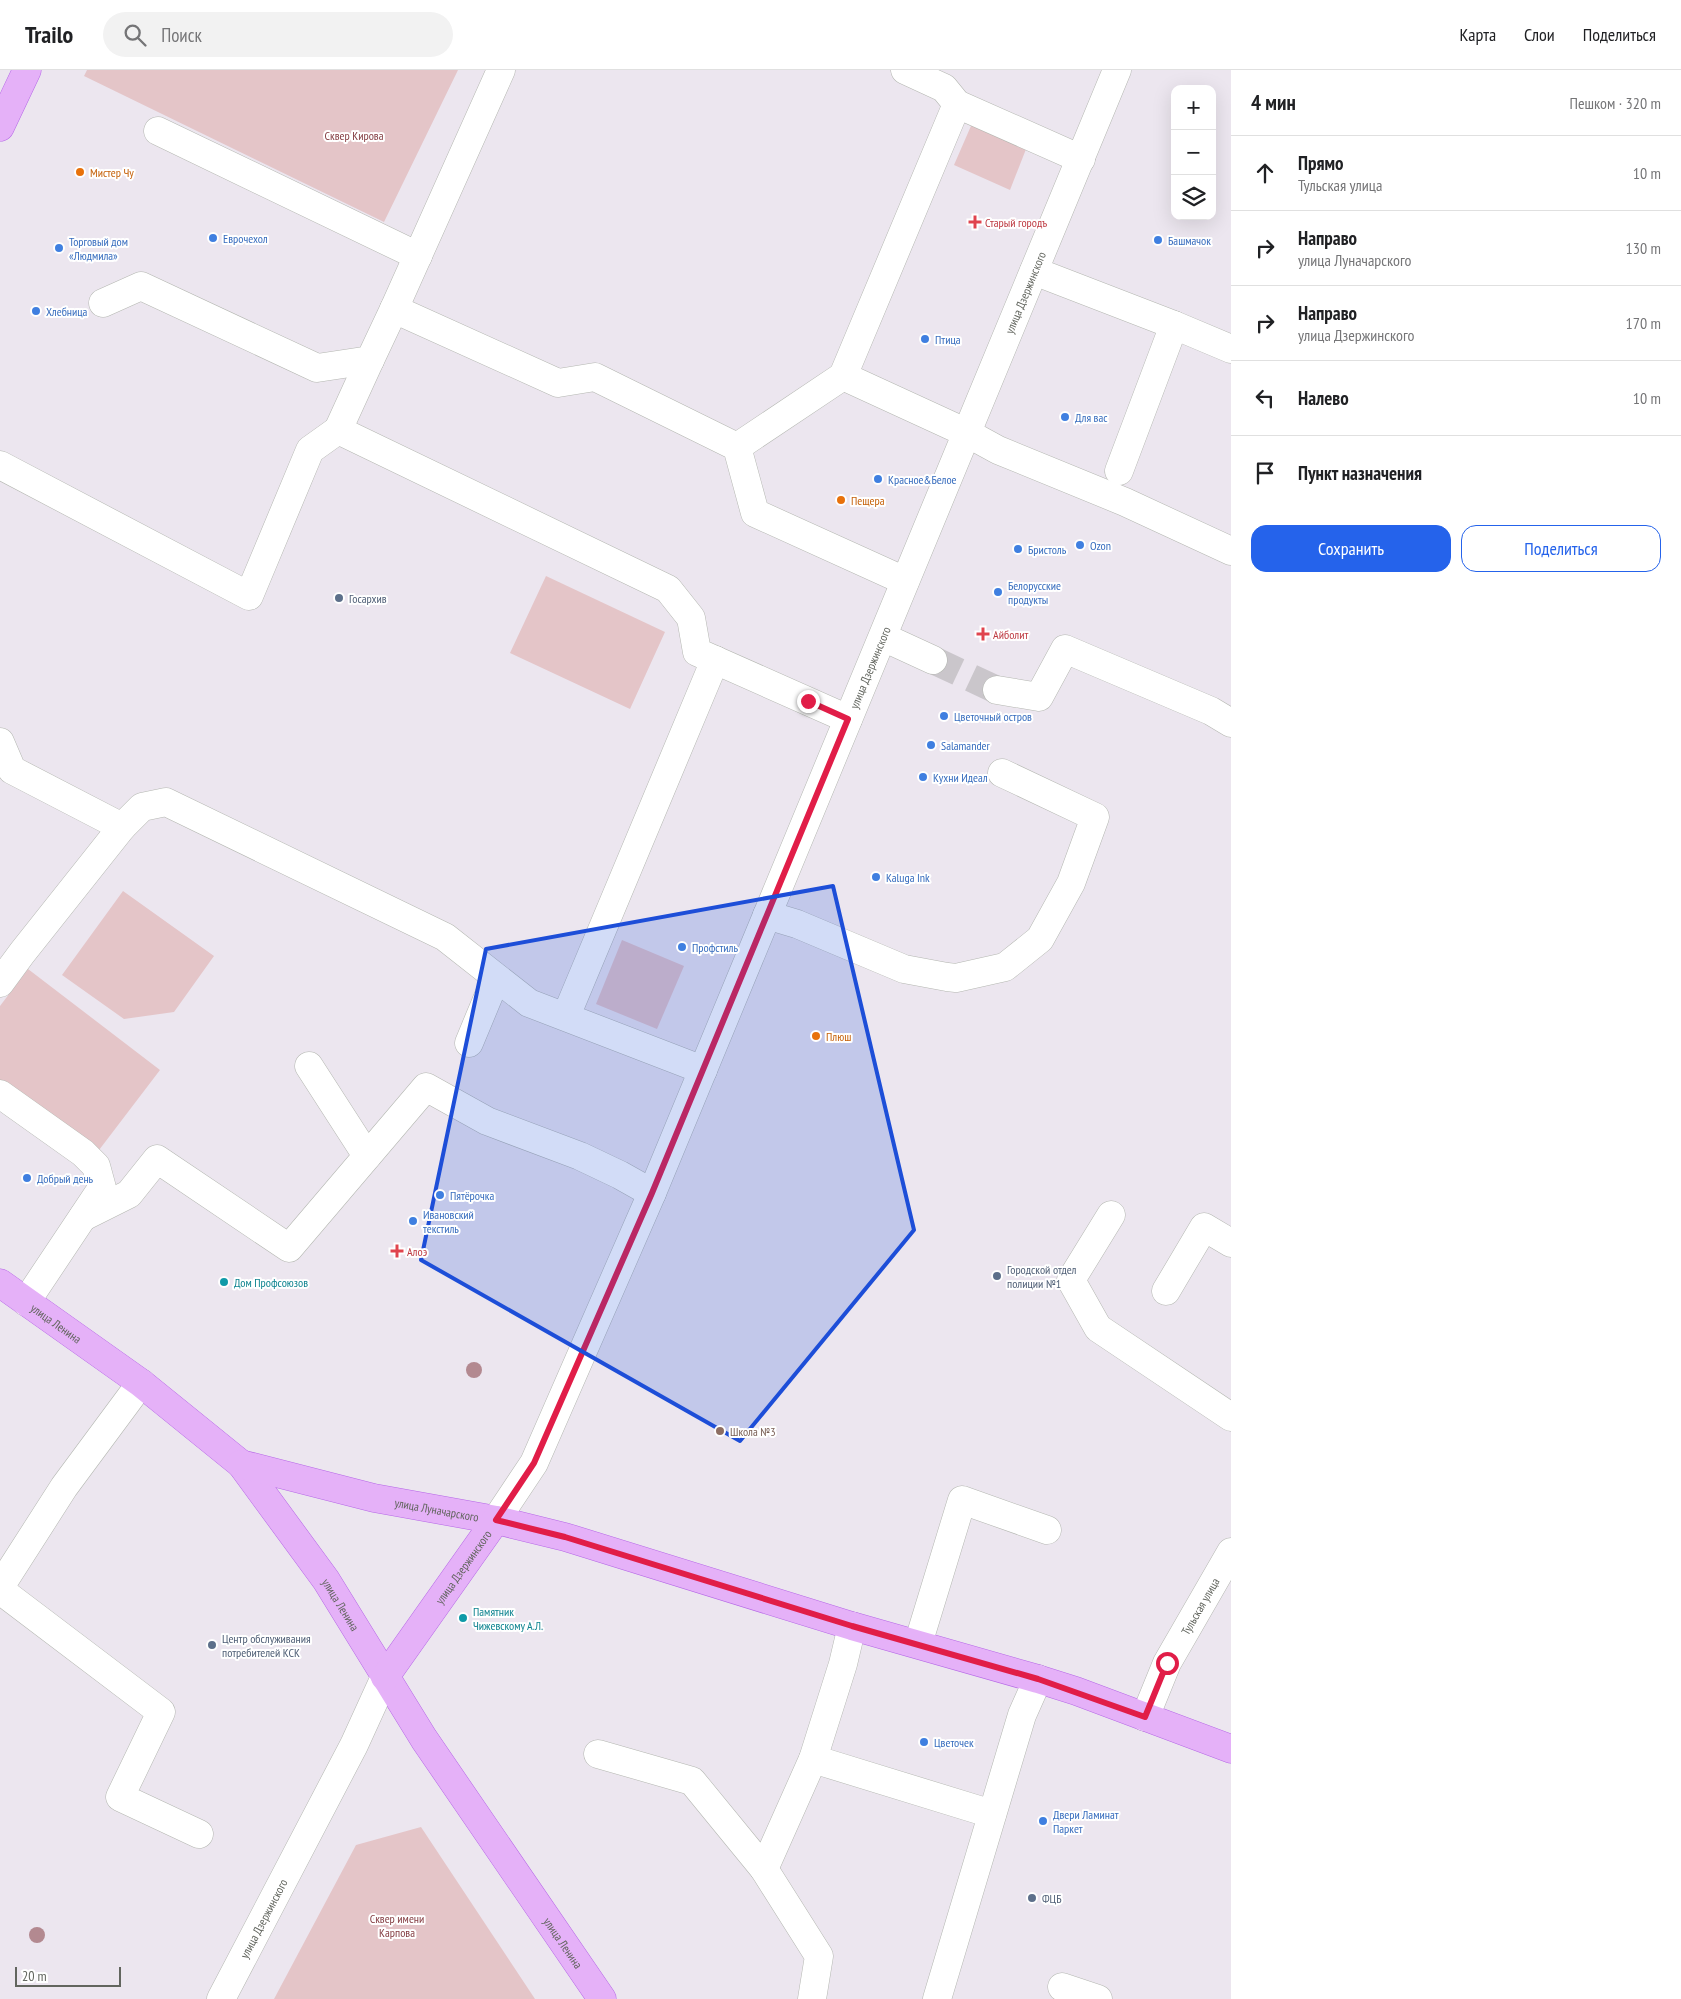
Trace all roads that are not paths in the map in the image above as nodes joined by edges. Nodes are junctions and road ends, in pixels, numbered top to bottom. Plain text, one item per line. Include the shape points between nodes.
1 (26, 70) edge
2 (501, 70) edge
3 (905, 70) edge
4 (1117, 70) edge
5 (951, 88) edge
6 (0, 127) edge
7 (158, 131) dead end
8 (1081, 159) junction
9 (418, 256) junction
10 (1034, 271) junction
11 (103, 303) dead end
12 (394, 309) junction
13 (1174, 325) junction
14 (1228, 340) edge
15 (370, 360) junction
16 (843, 376) junction
17 (338, 430) junction
18 (967, 432) junction
19 (737, 447) junction
20 (0, 465) edge
21 (1119, 470) dead end
22 (1231, 551) edge
23 (905, 582) junction
24 (883, 638) junction
25 (715, 660) junction
26 (933, 660) tunnel mouth
27 (998, 690) tunnel mouth
28 (848, 719) junction
29 (1231, 724) edge
30 (0, 742) edge
31 (1002, 774) dead end
32 (122, 827) junction
33 (767, 915) junction
34 (496, 978) junction
35 (0, 983) edge
36 (566, 1016) junction
37 (469, 1043) dead end
38 (309, 1066) dead end
39 (703, 1070) junction
40 (0, 1094) edge
41 (367, 1156) junction
42 (652, 1193) junction
43 (1111, 1215) dead end
44 (83, 1217) junction
45 (1231, 1243) edge
46 (0, 1283) edge
47 (1166, 1291) dead end
48 (26, 1302) junction
49 (141, 1383) junction
50 (1231, 1416) edge
51 (241, 1464) junction
52 (496, 1520) junction
53 (1047, 1530) dead end
54 (1231, 1552) edge
55 (0, 1588) edge
56 (852, 1626) junction
57 (918, 1644) junction
58 (385, 1677) junction
59 (1038, 1679) junction
60 (1145, 1717) junction
61 (1231, 1749) edge
62 (598, 1754) dead end
63 (813, 1759) junction
64 (992, 1814) junction
65 (199, 1834) dead end
66 (764, 1869) junction
67 (1062, 1987) dead end
68 (221, 1999) edge
69 (602, 1999) edge
70 (812, 1999) edge
71 (937, 1999) edge
72 (1098, 1999) edge

1 - 6 main road
2 - 9 street
3 - 5 street
4 - 8 street, улица Дзержинского
5 - 8 street
5 - 16 street
7 - 9 street
8 - 10 street, улица Дзержинского
9 - 12 street
10 - 13 street
10 - 18 street, улица Дзержинского
11 - 15 street via 141,286 317,368
12 - 15 street
12 - 19 street via 558,384 595,378
13 - 14 street
13 - 21 street
15 - 17 street
16 - 18 street
16 - 19 street
17 - 20 street via 310,450 249,596
17 - 25 street via 668,589 691,618 697,652
18 - 22 street via 998,450 1125,502
18 - 23 street, улица Дзержинского
19 - 23 street via 755,513
23 - 24 street, улица Дзержинского
24 - 26 street
24 - 28 street, улица Дзержинского
25 - 28 street
25 - 36 street
27 - 29 street via 1039,697 1065,649 1211,710
28 - 33 street, улица Дзержинского
30 - 32 street via 12,770
31 - 33 street via 1096,817 1070,883 1040,939 1005,967 956,978 904,969 797,924
32 - 34 street via 142,807 166,802 446,937
32 - 35 street
33 - 39 street, улица Дзержинского
34 - 36 street via 530,1003
34 - 37 street
36 - 39 street
38 - 41 street
39 - 42 street, улица Дзержинского
40 - 44 street via 83,1153 96,1166 102,1188
41 - 42 street via 426,1087 487,1121 580,1156
41 - 44 street via 290,1248 157,1159 130,1194
42 - 52 street, улица Дзержинского via 534,1463
43 - 50 street via 1071,1280 1098,1328
44 - 48 street
45 - 47 street via 1204,1228
46 - 48 main road, улица Ленина
48 - 49 main road, улица Ленина
49 - 51 main road, улица Ленина
49 - 55 street via 64,1487
51 - 52 main road, улица Луначарского via 374,1498
51 - 58 main road, улица Ленина via 326,1580
52 - 56 main road, улица Луначарского via 574,1540
52 - 58 main road, улица Дзержинского
53 - 57 street via 962,1500
54 - 60 street, Тульская улица via 1167,1663
55 - 65 street via 161,1712 120,1796
56 - 57 main road, улица Луначарского
56 - 63 street
57 - 59 main road, улица Луначарского
58 - 68 street, улица Дзержинского via 354,1745
58 - 69 main road, улица Ленина
59 - 60 main road, улица Луначарского
59 - 64 street via 1022,1715
60 - 61 main road, улица Луначарского
62 - 66 street via 692,1781
63 - 64 street
63 - 66 street
64 - 71 street
66 - 70 street via 819,1956
67 - 72 street

